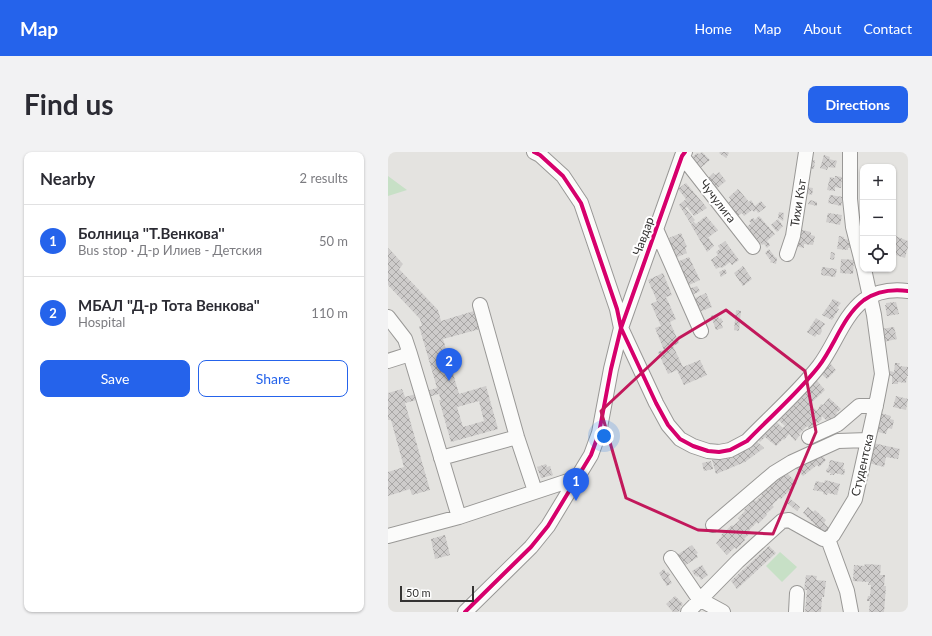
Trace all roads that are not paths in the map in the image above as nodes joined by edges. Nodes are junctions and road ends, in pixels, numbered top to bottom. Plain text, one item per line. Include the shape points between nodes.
1 (534, 152) edge
2 (806, 152) edge
3 (850, 152) edge
4 (684, 154) edge
5 (656, 229) junction
6 (753, 247) dead end
7 (787, 254) dead end
8 (860, 254) edge
9 (865, 272) edge
10 (908, 291) edge
11 (871, 297) junction
12 (480, 305) dead end
13 (388, 317) edge
14 (621, 328) junction
15 (701, 331) dead end
16 (410, 354) junction
17 (388, 361) edge
18 (876, 406) junction
19 (517, 437) junction
20 (809, 437) dead end
21 (868, 440) junction
22 (441, 458) junction
23 (577, 478) junction
24 (535, 491) junction
25 (459, 517) junction
26 (713, 525) dead end
27 (388, 536) edge
28 (828, 539) junction
29 (671, 558) dead end
30 (797, 593) dead end
31 (699, 600) junction
32 (466, 612) edge
33 (688, 612) edge
34 (723, 612) edge
35 (796, 612) edge
36 (851, 612) edge

1 - 14 street via 563,176 581,202
2 - 7 street, Тихи Кът via 793,236
3 - 8 street via 850,198 853,227
4 - 5 street, Чавдар
4 - 6 street, Чучулига
5 - 14 street, Чавдар
5 - 15 street
9 - 11 street, Студентска
10 - 11 street via 880,292
11 - 14 street via 858,306 808,379 746,441 736,448 719,452 693,446 680,439 668,425
11 - 18 street, Студентска via 882,374
12 - 19 street
13 - 16 street via 405,339
14 - 23 street, Чавдар via 596,446
16 - 17 street
16 - 22 street
18 - 20 street via 859,406 838,424
18 - 21 street, Студентска
19 - 22 street
19 - 24 street
21 - 26 street via 838,441 792,462 774,473
21 - 28 street, Студентска via 855,499
22 - 25 street
23 - 24 street
23 - 32 street, Чавдар via 566,499 540,536
24 - 25 street
25 - 27 street
28 - 31 street via 823,539 789,520 782,521
28 - 36 street via 847,591
29 - 31 street
30 - 35 street
31 - 33 street
31 - 34 street

